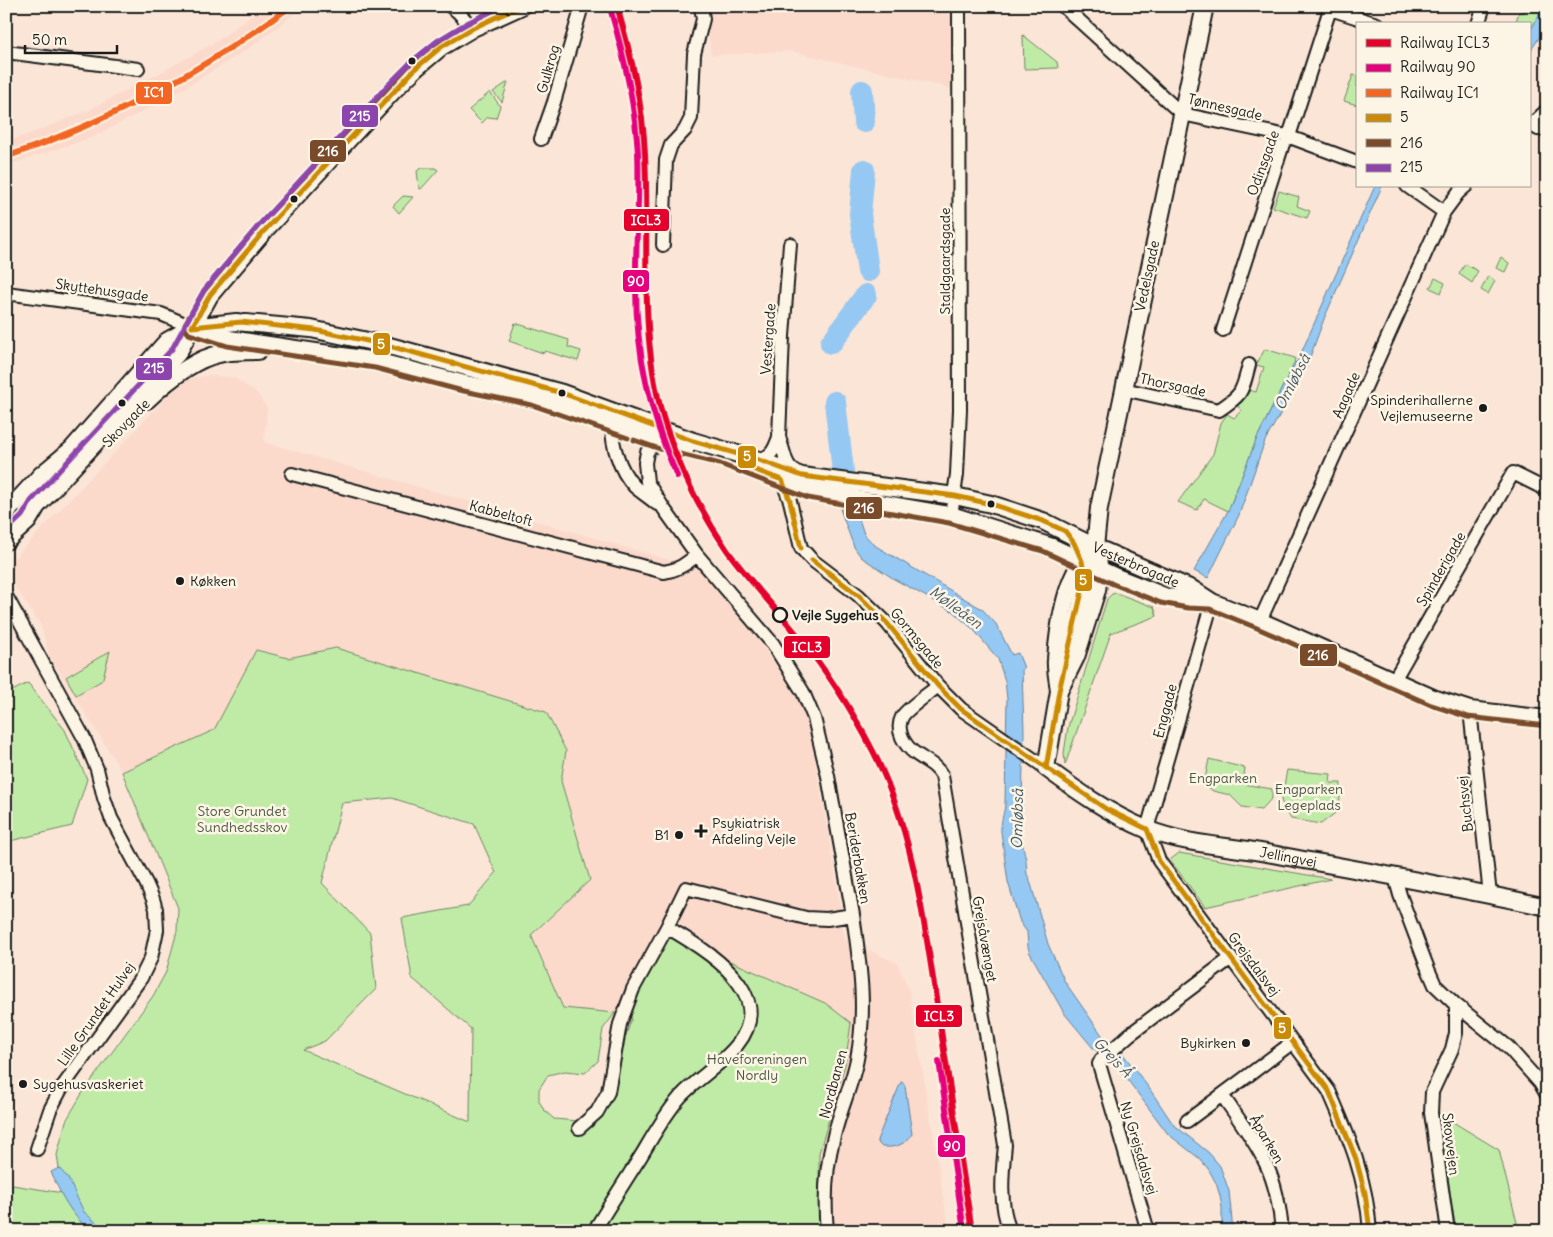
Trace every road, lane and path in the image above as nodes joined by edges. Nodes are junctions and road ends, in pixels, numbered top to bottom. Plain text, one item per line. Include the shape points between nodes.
1 (450, 6) edge
2 (522, 6) edge
3 (582, 6) edge
4 (701, 6) edge
5 (959, 6) edge
6 (1062, 6) edge
7 (1205, 6) edge
8 (1484, 6) edge
9 (1330, 7) edge
10 (1371, 22) edge
11 (1479, 22) edge
12 (473, 28) junction
13 (6, 52) edge
14 (138, 69) dead end
15 (1547, 110) edge
16 (1182, 114) junction
17 (1530, 126) edge
18 (1547, 130) edge
19 (1288, 136) junction
20 (541, 139) dead end
21 (1356, 162) edge
22 (1410, 188) edge
23 (1464, 188) edge
24 (1444, 212) junction
25 (790, 244) dead end
26 (663, 246) dead end
27 (6, 292) edge
28 (192, 327) junction
29 (1223, 330) dead end
30 (300, 350) junction
31 (1249, 365) dead end
32 (1123, 389) junction
33 (614, 419) junction
34 (779, 437) junction
35 (662, 442) junction
36 (759, 460) junction
37 (292, 474) dead end
38 (789, 477) junction
39 (1547, 490) edge
40 (955, 496) junction
41 (664, 509) junction
42 (6, 513) edge
43 (951, 516) junction
44 (28, 521) junction
45 (1065, 531) junction
46 (6, 541) edge
47 (1095, 547) junction
48 (697, 555) junction
49 (1082, 561) junction
50 (1100, 569) junction
51 (6, 596) edge
52 (1212, 602) junction
53 (1260, 621) junction
54 (1394, 680) junction
55 (938, 686) junction
56 (1060, 691) junction
57 (1470, 710) junction
58 (1547, 718) edge
59 (1046, 768) junction
60 (1147, 829) junction
61 (1395, 877) junction
62 (1490, 895) junction
63 (1547, 907) edge
64 (852, 915) junction
65 (667, 927) junction
66 (1231, 958) junction
67 (1456, 1005) junction
68 (1293, 1042) junction
69 (1222, 1095) junction
70 (1547, 1095) edge
71 (1187, 1121) dead end
72 (579, 1128) dead end
73 (37, 1149) dead end
74 (594, 1231) edge
75 (827, 1231) edge
76 (1010, 1231) edge
77 (1148, 1231) edge
78 (1282, 1231) edge
79 (1370, 1231) edge
80 (1448, 1231) edge

1 - 12 street
2 - 12 main road
3 - 20 street, Gulkrog
4 - 26 street via 703,19 694,54 691,118 671,145 666,160
5 - 40 street, Staldgaardsgade via 960,410
6 - 16 street, Tønnesgade
7 - 16 main road, Vedelsgade
8 - 11 street
9 - 10 street
9 - 19 street, Odinsgade
12 - 28 main road via 441,47 416,68 370,115 222,280
13 - 14 street
15 - 17 street
16 - 19 street, Tønnesgade
16 - 32 main road, Vedelsgade
17 - 18 street
19 - 21 street, Tønnesgade
19 - 29 street, Odinsgade
22 - 24 street
23 - 24 street, Aagade
24 - 53 street, Aagade
25 - 34 street, Vestergade
27 - 28 street, Skyttehusgade via 161,314
28 - 30 main road, Skovgade via 230,339
28 - 33 main road, Skovgade via 236,322 315,330 382,344 562,393
28 - 42 main road via 167,341 71,450
28 - 44 main road via 178,353 37,506
30 - 33 main road, Skovgade via 376,361
30 - 44 main road, Skovgade via 218,354 176,375 126,421 43,510
31 - 32 street, Thorsgade via 1243,388 1236,399 1219,410
32 - 47 main road, Vedelsgade via 1099,508
33 - 35 main road, Skovgade
33 - 36 main road, Skovgade
33 - 41 street, Beriderbakken via 616,455 627,476 635,487
34 - 36 street via 775,450
34 - 38 street, Vestergade
35 - 38 main road, Skovgade
35 - 41 street, Beriderbakken via 650,448 644,463 647,482
36 - 38 main road, Skovgade
37 - 48 street, Kabbeltoft via 664,572 683,567
38 - 40 main road, Vesterbrogade
38 - 43 main road, Vesterbrogade via 810,491
38 - 55 street, Gormsgade via 790,502 801,548 887,623
39 - 54 street, Spinderigade via 1513,473
40 - 43 street, Staldgaardsgade
40 - 45 main road, Vesterbrogade via 991,504
41 - 48 street, Beriderbakken
43 - 49 main road, Vesterbrogade via 1046,544
44 - 46 main road
45 - 47 main road, Vesterbrogade
45 - 49 main road
47 - 49 main road
47 - 50 main road, Vedelsgade
47 - 52 main road, Vesterbrogade via 1192,589
48 - 64 street, Beriderbakken via 773,644 803,692 823,752
49 - 50 main road, Vesterbrogade
49 - 56 main road via 1083,588
50 - 52 main road, Vesterbrogade via 1164,596
50 - 56 main road, Vedelsgade via 1097,590 1076,657
51 - 73 street, Lille Grundet Hulvej via 84,738 111,818 146,883 156,910 157,930 151,958 141,978 61,1089
52 - 53 main road, Vesterbrogade
52 - 60 street, Enggade
53 - 54 main road, Vesterbrogade
54 - 57 main road, Vesterbrogade
55 - 59 street, Gormsgade via 961,709
55 - 76 street, Grejsåvænget via 903,716 900,726 902,738 909,749 937,767 942,776 1005,1145 1002,1193
56 - 59 main road, Vedelsgade
57 - 58 main road, Vesterbrogade
57 - 62 street, Buchsvej
59 - 60 main road, Jellingvej via 1106,809
60 - 61 main road, Jellingvej via 1188,841
60 - 66 street, Grejsdalsvej via 1159,860
61 - 62 main road, Jellingvej
61 - 67 street via 1428,969 1436,985
62 - 63 main road, Jellingvej
64 - 65 street, Beriderbakken via 806,918 686,888
64 - 75 street, Nordbanen via 862,980 863,1012 857,1060 827,1170
65 - 72 street, Beriderbakken via 633,989 620,1024 608,1092 597,1112
65 - 74 street via 725,967 740,983 751,1010 748,1030 665,1116
66 - 68 street, Grejsdalsvej
66 - 77 street, Ny Grejsdalsvej via 1101,1060 1100,1069
67 - 70 street via 1508,1047
67 - 80 street, Skovvejen via 1456,1033 1432,1092 1431,1114
68 - 69 street
68 - 79 street, Grejsdalsvej via 1329,1090 1347,1131 1360,1167
69 - 71 street
69 - 78 street, Åparken via 1266,1164 1280,1207

